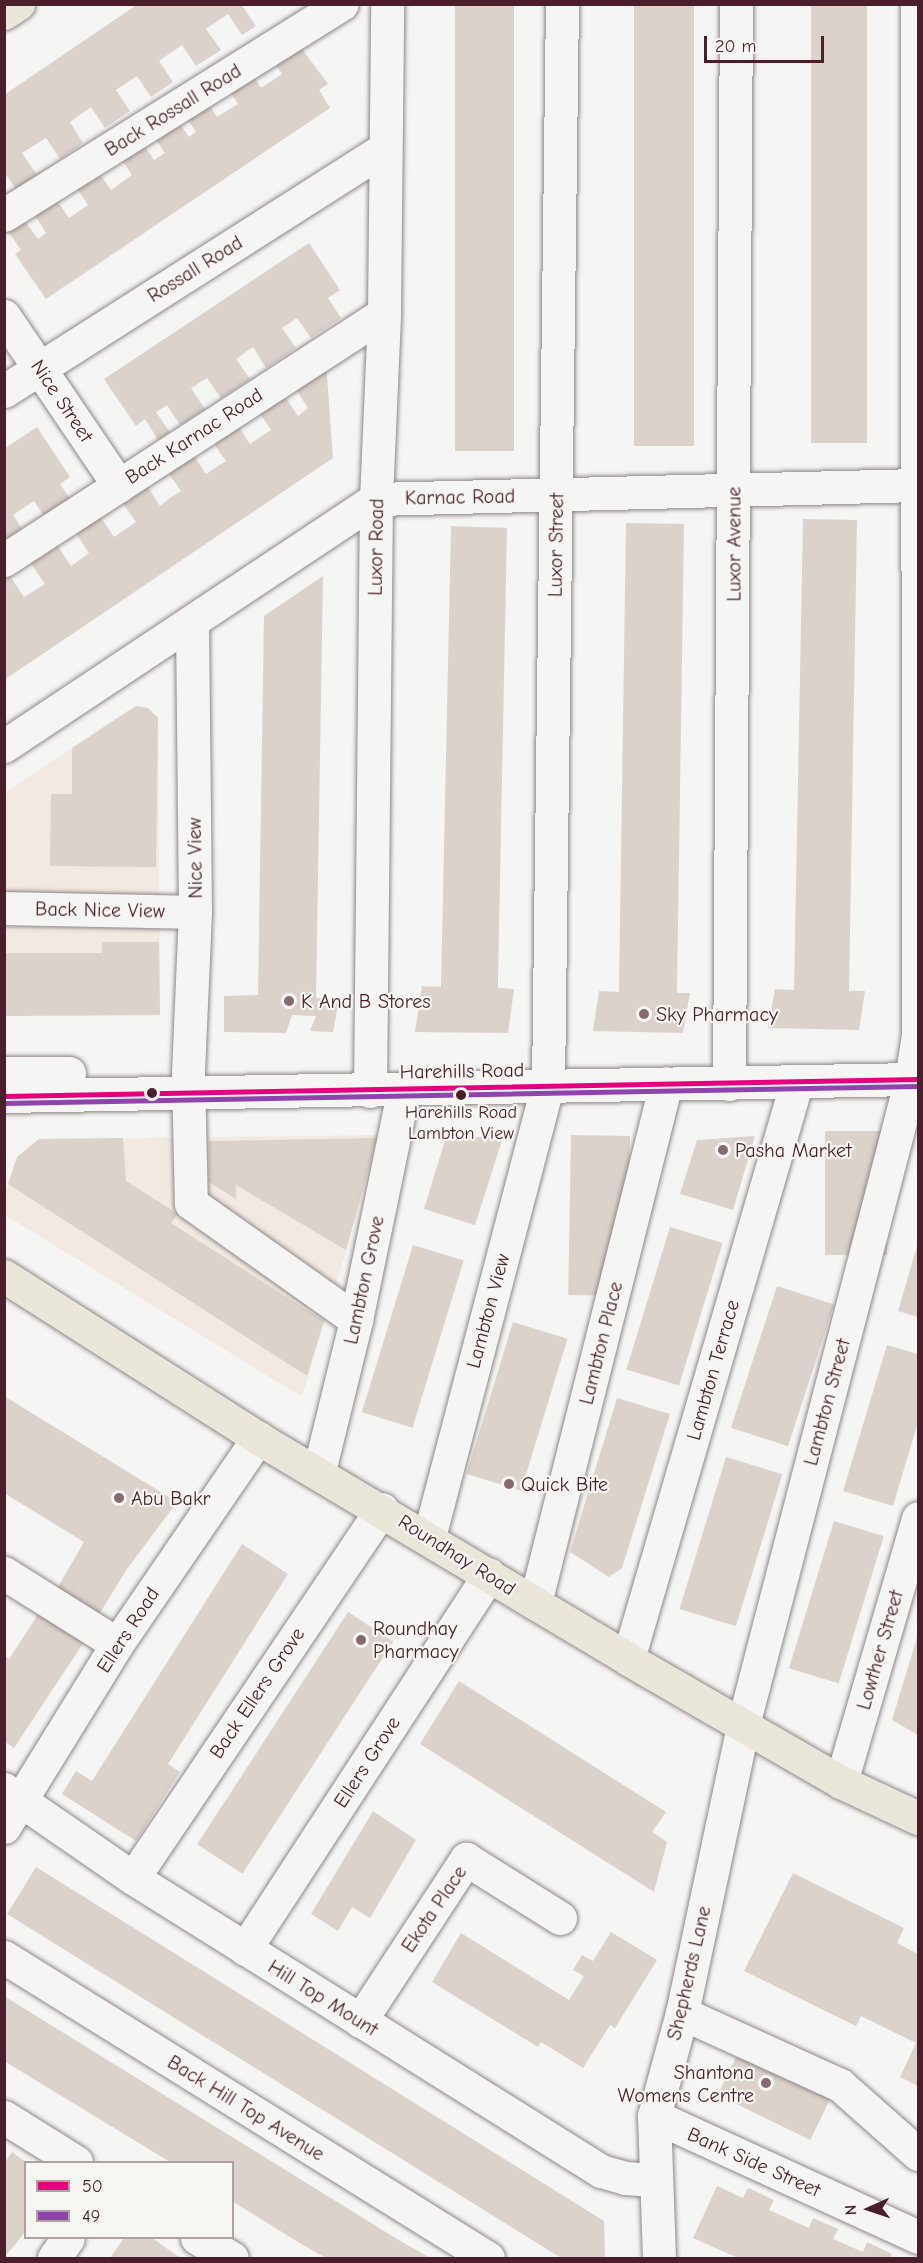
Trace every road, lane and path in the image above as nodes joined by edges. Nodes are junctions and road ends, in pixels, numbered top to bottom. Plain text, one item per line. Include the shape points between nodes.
1 (18, 4) edge
2 (342, 4) edge
3 (387, 4) edge
4 (562, 4) edge
5 (736, 4) edge
6 (917, 4) edge
7 (4, 13) edge
8 (385, 148) junction
9 (4, 215) edge
10 (384, 313) junction
11 (4, 316) edge
12 (40, 368) junction
13 (4, 391) edge
14 (917, 485) edge
15 (119, 486) junction
16 (734, 490) junction
17 (556, 495) junction
18 (376, 499) junction
19 (4, 560) edge
20 (192, 623) junction
21 (4, 746) edge
22 (4, 908) edge
23 (195, 912) junction
24 (915, 1070) edge
25 (729, 1076) junction
26 (548, 1077) junction
27 (370, 1081) junction
28 (797, 1081) junction
29 (666, 1083) junction
30 (188, 1084) junction
31 (404, 1088) junction
32 (9, 1096) edge
33 (4, 1276) edge
34 (356, 1320) junction
35 (258, 1438) junction
36 (319, 1471) junction
37 (382, 1509) junction
38 (918, 1518) edge
39 (429, 1537) junction
40 (4, 1573) edge
41 (489, 1575) junction
42 (535, 1604) junction
43 (117, 1644) junction
44 (628, 1659) junction
45 (743, 1725) junction
46 (841, 1782) junction
47 (10, 1805) edge
48 (918, 1818) edge
49 (133, 1878) junction
50 (560, 1918) dead end
51 (245, 1949) junction
52 (4, 1957) edge
53 (682, 2013) junction
54 (360, 2021) junction
55 (654, 2116) junction
56 (4, 2117) edge
57 (918, 2154) edge
58 (73, 2161) edge
59 (654, 2180) junction
60 (918, 2237) edge
61 (67, 2239) edge
62 (200, 2239) edge
63 (228, 2258) edge
64 (54, 2259) edge
65 (488, 2259) edge
66 (659, 2259) edge

1 - 7 main road
2 - 9 street, Back Rossall Road
3 - 8 street, Luxor Road
4 - 17 street, Luxor Street
5 - 16 street, Luxor Avenue
6 - 14 street, Lambton Street
8 - 10 street, Luxor Road
8 - 12 street, Rossall Road
10 - 15 street, Back Karnac Road
10 - 18 street, Luxor Road
11 - 12 street, Nice Street
12 - 13 street, Rossall Road
12 - 15 street, Nice Street
14 - 16 street, Karnac Road
14 - 24 street, Lambton Street
15 - 19 street, Back Karnac Road
16 - 17 street, Karnac Road
16 - 25 street, Luxor Avenue
17 - 18 street, Karnac Road
17 - 26 street, Luxor Street
18 - 20 street, Karnac Road
18 - 27 street, Luxor Road
20 - 21 street, Karnac Road
20 - 23 street, Nice View
22 - 23 street, Back Nice View
23 - 30 street, Nice View
24 - 25 street, Harehills Road
24 - 28 street, Harehills Road
24 - 45 street, Lambton Street
25 - 26 street, Harehills Road
25 - 28 street, Harehills Road
25 - 29 street, Harehills Road
26 - 27 street, Harehills Road
26 - 29 street, Harehills Road
26 - 31 street, Harehills Road
26 - 39 street, Lambton View
27 - 30 street, Harehills Road
27 - 31 street, Harehills Road
28 - 44 street, Lambton Terrace
29 - 42 street, Lambton Place
30 - 32 street, Harehills Road
30 - 34 street, Nice View via 191,1203
31 - 34 street, Lambton Grove
33 - 35 main road, Roundhay Road
34 - 36 street, Lambton Grove
35 - 36 main road, Roundhay Road
35 - 43 street, Ellers Road
36 - 37 main road, Roundhay Road
37 - 39 main road, Roundhay Road
37 - 49 street, Back Ellers Grove
38 - 46 street, Lowther Street
39 - 41 main road, Roundhay Road
40 - 43 street
41 - 42 main road, Roundhay Road
41 - 51 street, Ellers Grove
42 - 44 main road, Roundhay Road
43 - 47 street, Ellers Road
44 - 45 main road, Roundhay Road
45 - 46 main road, Roundhay Road
45 - 53 street, Shepherds Lane
46 - 48 main road, Roundhay Road
47 - 49 street, Hill Top Mount
49 - 51 street, Hill Top Mount
50 - 54 street, Ekota Place via 466,1859
51 - 54 street, Hill Top Mount
52 - 65 street, Back Hill Top Avenue
53 - 55 street, Shepherds Lane
53 - 57 street via 840,2085
54 - 59 street, Hill Top Mount via 601,2171
55 - 59 street, Shepherds Lane
55 - 60 street, Bank Side Street
56 - 58 street
59 - 66 street, Shepherds Lane
61 - 64 street
62 - 63 street

